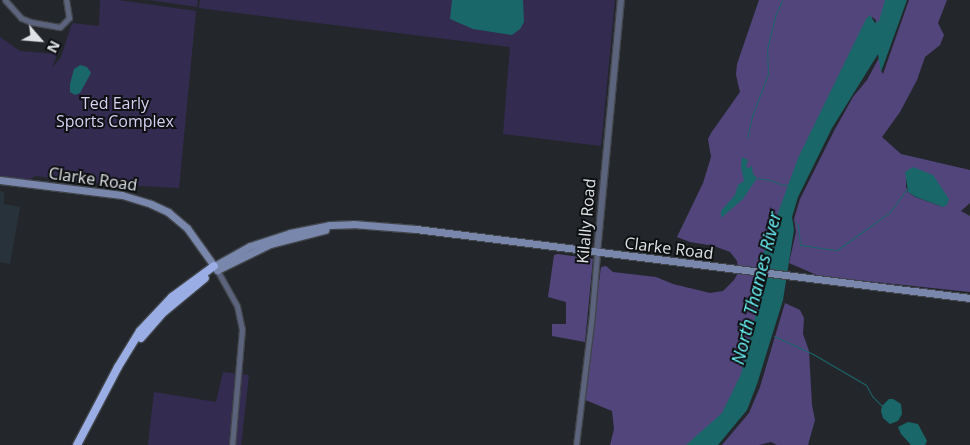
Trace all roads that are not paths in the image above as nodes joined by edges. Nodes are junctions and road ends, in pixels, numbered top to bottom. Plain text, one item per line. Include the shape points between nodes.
1 (5, 0) edge
2 (66, 0) edge
3 (621, 0) edge
4 (0, 180) edge
5 (597, 254) junction
6 (216, 268) junction
7 (970, 298) edge
8 (76, 445) edge
9 (232, 445) edge
10 (576, 445) edge

1 - 2 street via 21,18 60,27 69,18
3 - 5 street, Kilally Road
4 - 6 main road, Clarke Road via 122,195 151,204 168,212 187,228
5 - 6 main road, Clarke Road via 416,229 365,226 330,229 283,240
5 - 7 main road, Clarke Road
5 - 10 street, Kilally Road
6 - 8 highway via 164,312 144,334 112,378
6 - 9 street via 237,306 242,329

